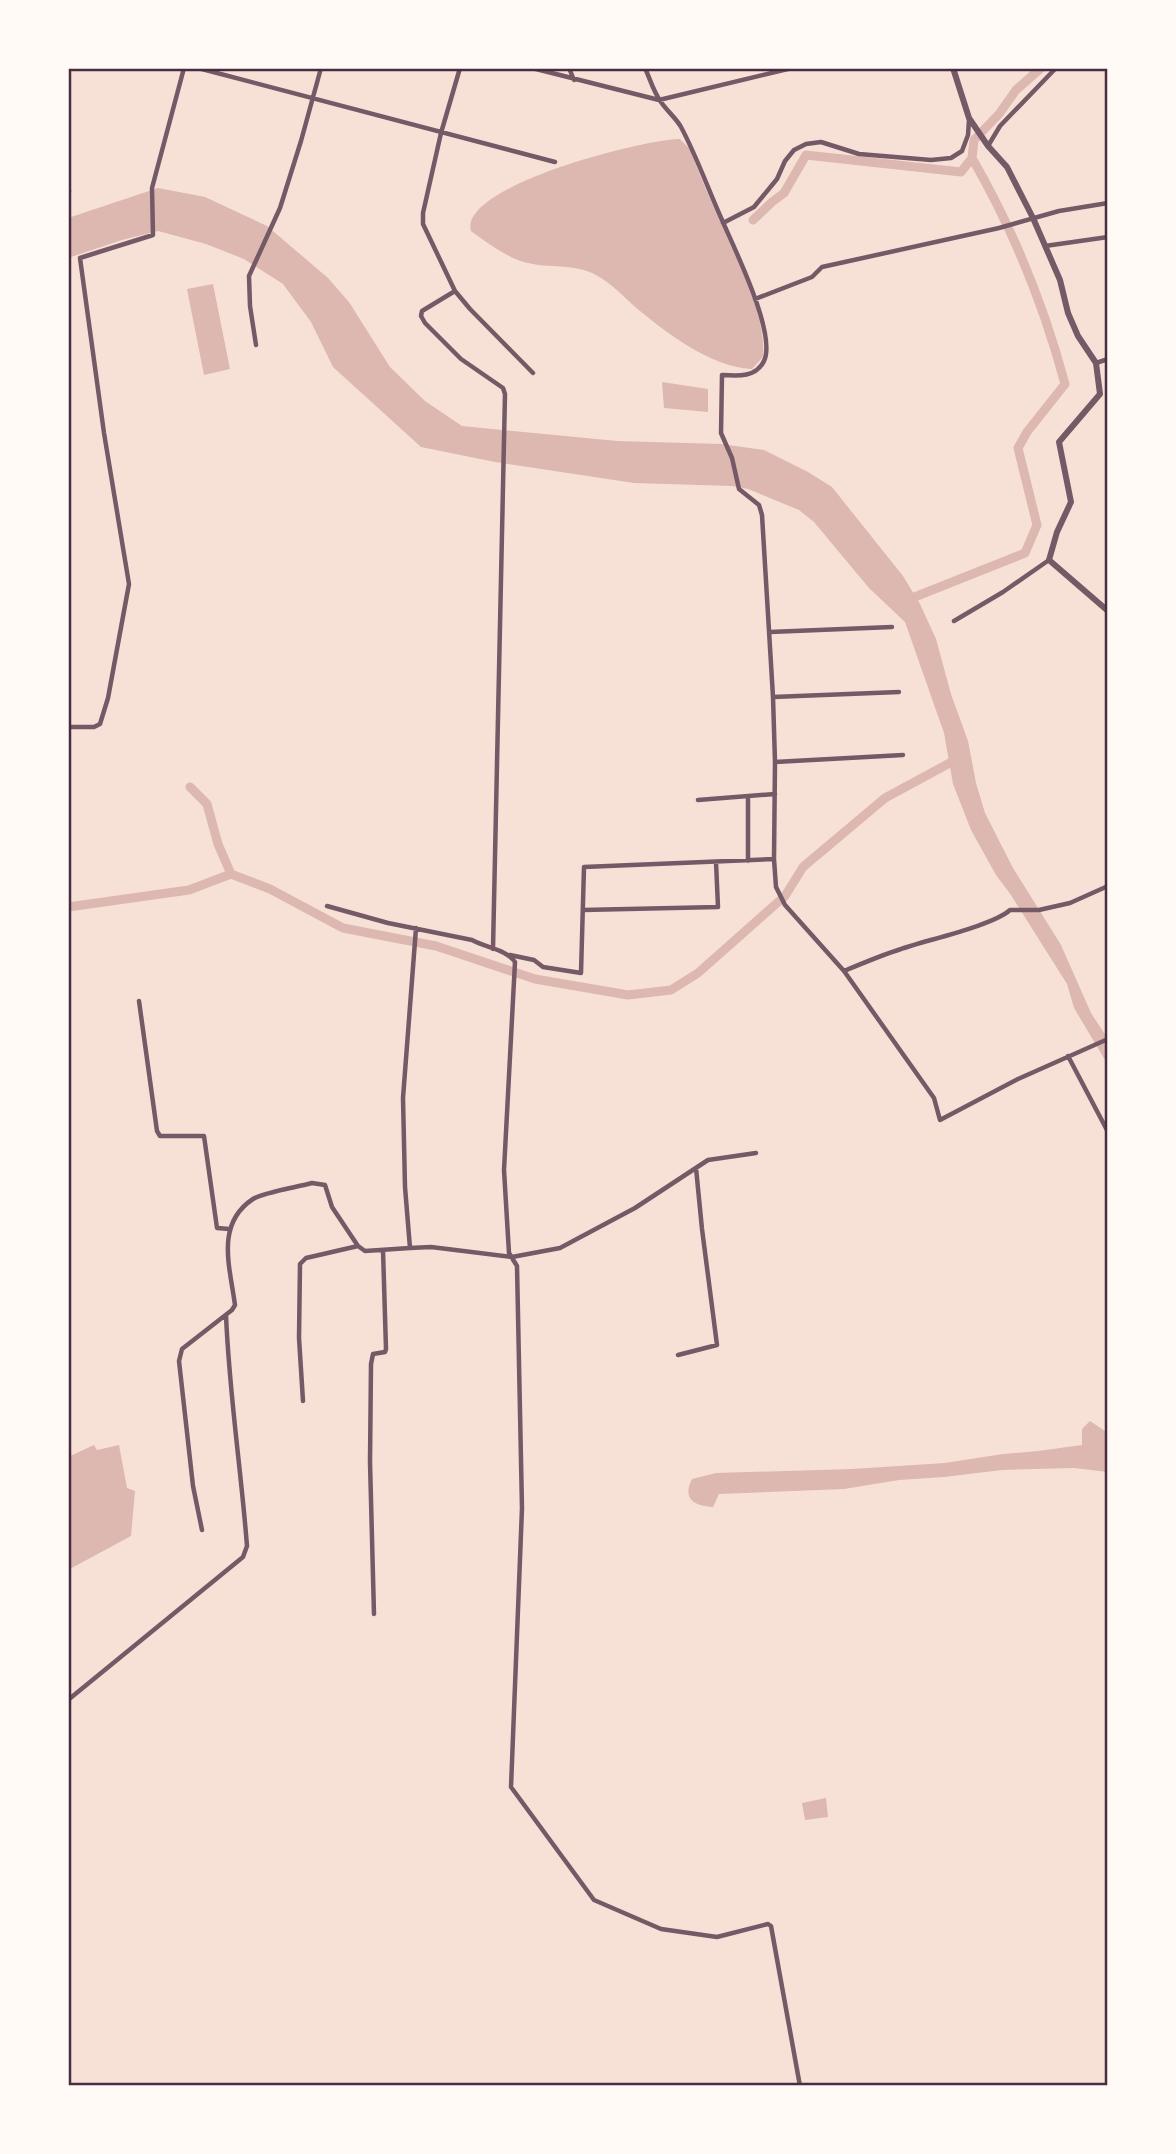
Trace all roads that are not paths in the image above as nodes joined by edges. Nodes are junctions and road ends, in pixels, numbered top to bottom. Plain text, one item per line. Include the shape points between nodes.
1 (184, 68) edge
2 (198, 68) edge
3 (321, 68) edge
4 (460, 68) edge
5 (532, 68) edge
6 (569, 68) edge
7 (645, 68) edge
8 (792, 68) edge
9 (953, 68) edge
10 (1056, 68) edge
11 (574, 80) junction
12 (313, 98) junction
13 (659, 100) junction
14 (969, 118) junction
15 (441, 133) junction
16 (987, 144) junction
17 (555, 162) dead end
18 (1108, 203) edge
19 (1033, 218) junction
20 (723, 223) junction
21 (1108, 237) edge
22 (1045, 246) junction
23 (455, 291) junction
24 (755, 299) junction
25 (256, 345) dead end
26 (1108, 359) edge
27 (1096, 363) junction
28 (533, 373) dead end
29 (1049, 560) junction
30 (1108, 611) edge
31 (954, 621) dead end
32 (892, 627) dead end
33 (770, 632) junction
34 (899, 692) dead end
35 (773, 697) junction
36 (68, 727) edge
37 (902, 755) dead end
38 (775, 762) junction
39 (775, 794) junction
40 (748, 797) junction
41 (698, 800) dead end
42 (774, 859) junction
43 (716, 862) junction
44 (748, 862) junction
45 (1108, 886) edge
46 (327, 906) dead end
47 (583, 910) junction
48 (416, 928) junction
49 (493, 949) junction
50 (510, 955) junction
51 (844, 971) junction
52 (139, 1001) dead end
53 (1108, 1039) edge
54 (1068, 1056) junction
55 (1108, 1132) edge
56 (756, 1153) dead end
57 (696, 1168) junction
58 (229, 1229) junction
59 (358, 1246) junction
60 (411, 1248) junction
61 (383, 1250) junction
62 (512, 1256) junction
63 (226, 1315) junction
64 (678, 1355) dead end
65 (303, 1401) dead end
66 (202, 1531) dead end
67 (374, 1614) dead end
68 (68, 1700) edge
69 (800, 2086) edge

1 - 36 street via 152,188 153,235 80,258 128,584 100,724
2 - 12 street
3 - 12 street
4 - 15 street
5 - 11 street
6 - 11 street
7 - 13 street
8 - 13 street
9 - 14 street
10 - 16 street
11 - 13 street
12 - 15 street
12 - 25 street via 284,197 251,269 249,294
13 - 20 street via 679,124
14 - 16 street
14 - 20 street via 962,151 951,158 859,154 821,142 806,144 794,150 754,207
15 - 17 street
15 - 23 street via 422,218
16 - 19 street via 1007,167
18 - 19 street
19 - 22 street
19 - 24 street via 821,267 812,277
20 - 24 street
21 - 22 street
22 - 27 street via 1078,336
23 - 28 street
23 - 49 street via 421,316 461,359 505,394
24 - 33 street via 766,338 765,359 751,374 722,375 721,433 739,489 759,505 762,514
26 - 27 street
27 - 29 street via 1100,394 1059,442 1071,502
29 - 30 street
29 - 31 street
32 - 33 street
33 - 35 street
34 - 35 street
35 - 38 street
37 - 38 street
38 - 39 street
39 - 40 street
39 - 42 street
40 - 41 street
40 - 44 street
42 - 44 street
42 - 51 street via 776,887 785,905
43 - 44 street
43 - 47 street via 584,867
43 - 47 street via 718,907
45 - 51 street via 1070,903 1010,910
46 - 48 street
47 - 50 street via 581,973 543,967 534,960
48 - 49 street
48 - 60 street via 403,1098
49 - 50 street
50 - 62 street via 515,962 504,1170
51 - 54 street via 934,1098 940,1120
52 - 58 street via 157,1131 160,1136 204,1136 217,1228
53 - 54 street
54 - 55 street
56 - 57 street via 708,1160
57 - 62 street via 635,1208 560,1248
57 - 64 street via 717,1345
58 - 59 street via 255,1197 319,1183 325,1185 332,1207
58 - 63 street via 235,1305
59 - 61 street via 365,1251
59 - 65 street via 306,1258 300,1264
60 - 61 street
60 - 62 street
61 - 67 street via 386,1349 373,1354 371,1364
62 - 69 street via 517,1266 522,1508 511,1787 594,1900 661,1929 717,1937 771,1926
63 - 66 street via 182,1349 179,1361 192,1486
63 - 68 street via 247,1546 243,1556

